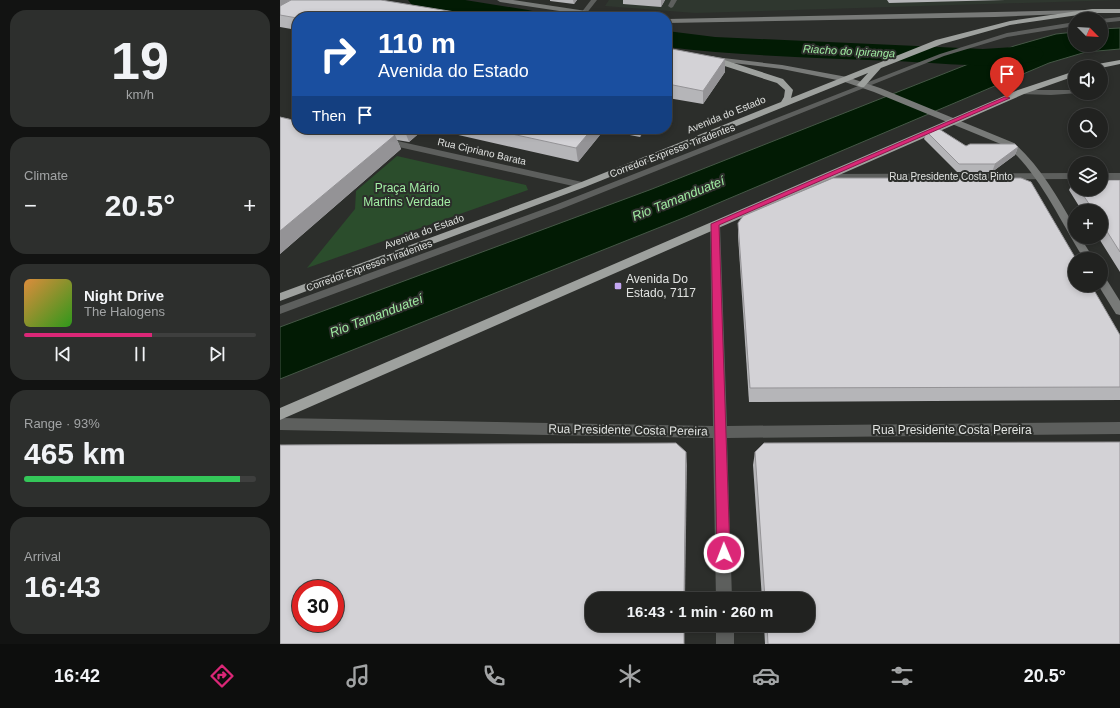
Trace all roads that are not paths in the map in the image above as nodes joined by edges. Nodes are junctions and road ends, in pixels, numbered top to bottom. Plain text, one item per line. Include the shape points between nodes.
1 (500, 0) edge
2 (594, 0) edge
3 (1120, 10) edge
4 (578, 12) edge
5 (585, 12) edge
6 (1092, 12) edge
7 (1068, 13) edge
8 (1068, 15) edge
9 (1120, 19) edge
10 (1108, 20) edge
11 (672, 21) edge
12 (1068, 25) edge
13 (702, 57) joint
14 (1120, 62) edge
15 (1108, 64) edge
16 (879, 65) junction
17 (1068, 75) edge
18 (844, 79) junction
19 (861, 85) junction
20 (1020, 92) junction
21 (1068, 92) edge
22 (784, 104) junction
23 (947, 120) junction
24 (376, 139) edge
25 (827, 176) junction
26 (1039, 176) junction
27 (1068, 176) edge
28 (1108, 176) edge
29 (1120, 176) edge
30 (582, 185) junction
31 (715, 224) junction
32 (1068, 225) edge
33 (1108, 291) edge
34 (280, 297) edge
35 (280, 310) edge
36 (1120, 311) edge
37 (280, 414) edge
38 (280, 424) edge
39 (1120, 428) edge
40 (721, 432) junction
41 (724, 592) edge
42 (725, 632) edge
43 (725, 644) edge

1 - 4 main road
2 - 5 street
3 - 6 highway, Avenida do Estado
7 - 11 main road
8 - 16 highway, Avenida do Estado via 1010,23 939,42
9 - 10 lane
12 - 35 lane, Corredor Expresso Tiradentes via 1016,33 948,53 558,207
13 - 18 main road via 782,66
13 - 22 highway via 780,81 789,90
14 - 15 highway
16 - 18 highway, Avenida do Estado
16 - 19 highway
17 - 20 highway
18 - 19 main road
18 - 22 highway, Avenida do Estado
19 - 23 main road
20 - 21 lane
20 - 23 highway
22 - 30 highway, Avenida do Estado
23 - 25 highway
23 - 26 main road via 1011,145 1023,155
24 - 30 street, Rua Cipriano Barata
25 - 26 street, Rua Presidente Costa Pinto
25 - 31 highway
26 - 27 street, Rua Presidente Costa Pinto
26 - 32 main road
28 - 29 street
30 - 34 highway, Avenida do Estado
31 - 37 highway
31 - 40 street
33 - 36 main road
38 - 40 street, Rua Presidente Costa Pereira
39 - 40 street, Rua Presidente Costa Pereira
40 - 41 street
42 - 43 street

